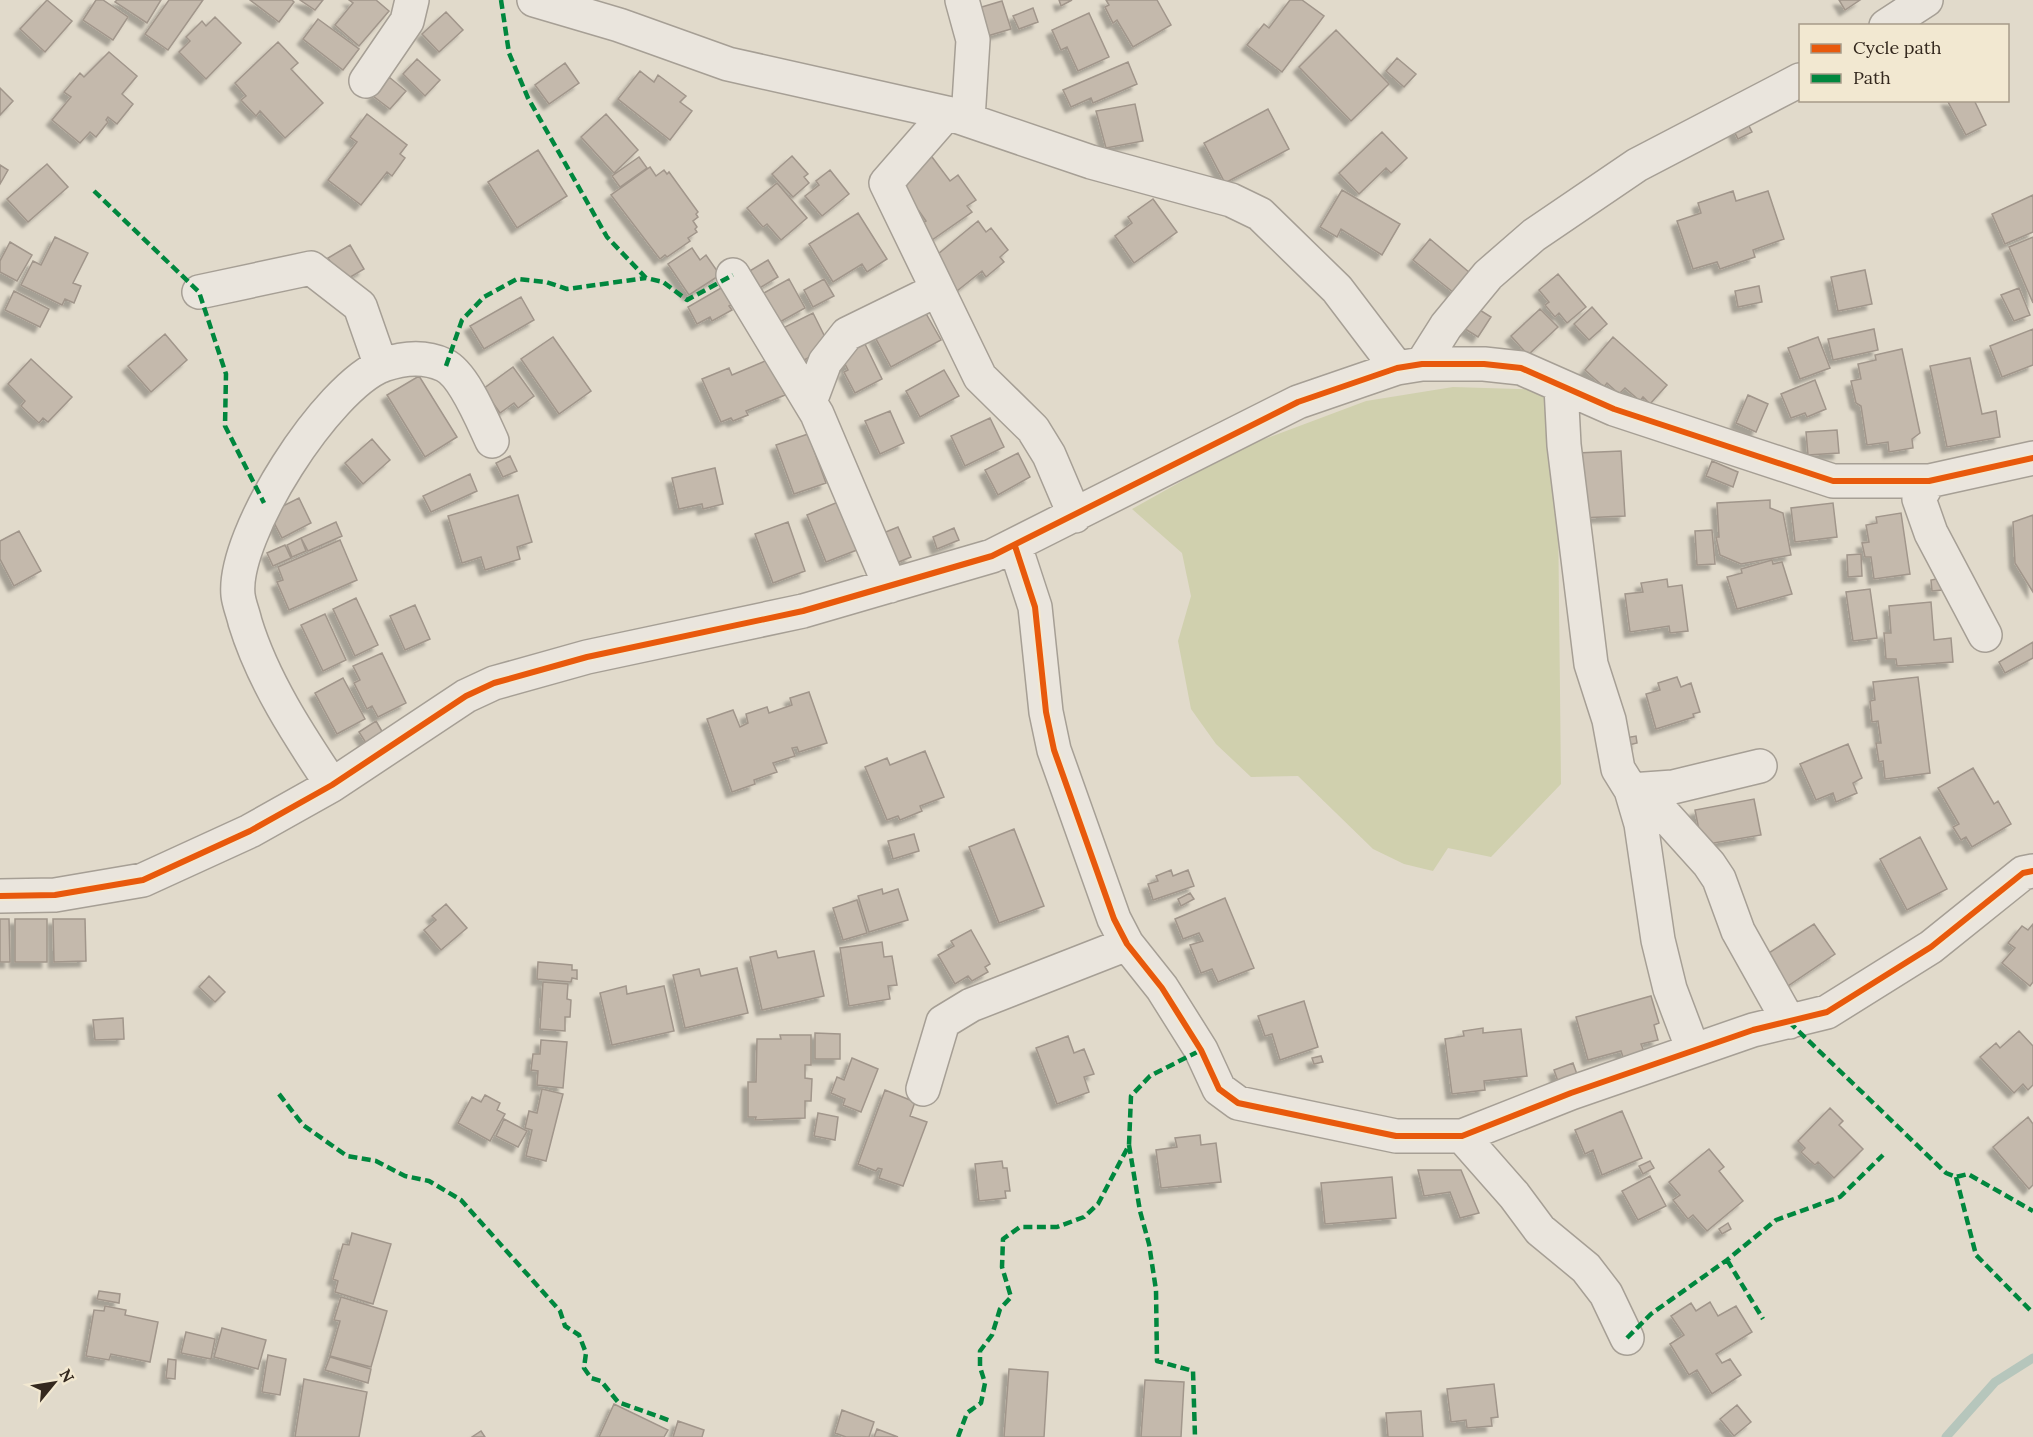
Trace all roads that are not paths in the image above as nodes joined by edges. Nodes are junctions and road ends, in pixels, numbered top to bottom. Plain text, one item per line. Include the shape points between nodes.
1 (411, 0) edge
2 (534, 0) edge
3 (963, 0) edge
4 (1926, 0) edge
5 (1889, 24) edge
6 (366, 81) dead end
7 (1799, 81) edge
8 (958, 116) junction
9 (733, 275) dead end
10 (937, 290) junction
11 (199, 292) dead end
12 (381, 366) junction
13 (1409, 366) junction
14 (1560, 387) junction
15 (810, 402) junction
16 (492, 441) dead end
17 (2033, 458) edge
18 (1929, 481) junction
19 (1074, 516) junction
20 (1015, 546) junction
21 (890, 586) junction
22 (1985, 635) dead end
23 (1760, 766) dead end
24 (332, 785) junction
25 (1631, 790) junction
26 (2033, 871) edge
27 (0, 896) edge
28 (1127, 944) junction
29 (1789, 1022) junction
30 (1694, 1050) junction
31 (923, 1089) dead end
32 (1462, 1136) junction
33 (1627, 1338) dead end

1 - 6 street via 407,21
2 - 8 street via 728,64
3 - 8 street via 973,40
4 - 5 street
7 - 13 street via 1637,165 1534,235 1488,275
8 - 10 street via 886,183
8 - 13 street via 1091,162 1231,200 1260,214
9 - 15 street
10 - 15 street via 847,334 825,362
10 - 19 street via 980,377 1033,429 1049,455
11 - 12 street via 311,268 360,306
12 - 16 street via 412,357 446,366 472,398
12 - 24 street via 345,393 300,447 264,503 238,573 238,596 255,654
13 - 14 street via 1484,364 1521,368
13 - 19 street via 1298,402
14 - 18 street via 1614,409 1833,481
14 - 25 street via 1591,664 1609,720 1618,769
15 - 21 street
17 - 18 street
18 - 22 street via 1919,499 1931,532
19 - 20 street
20 - 21 street
20 - 28 street via 1035,607 1054,750 1114,919
21 - 24 street via 803,611 587,657 494,683 466,696
23 - 25 street via 1673,787
24 - 27 street via 250,831 143,880 56,895
25 - 29 street via 1663,813 1709,864 1719,879 1738,931
25 - 30 street via 1641,824 1658,940 1670,989
26 - 29 street via 2023,873 1931,947 1875,984 1827,1012
28 - 31 street via 971,1005 944,1022
28 - 32 street via 1162,988 1219,1089 1238,1103 1396,1136
29 - 30 street
30 - 32 street
32 - 33 street via 1540,1230 1586,1268 1606,1294

